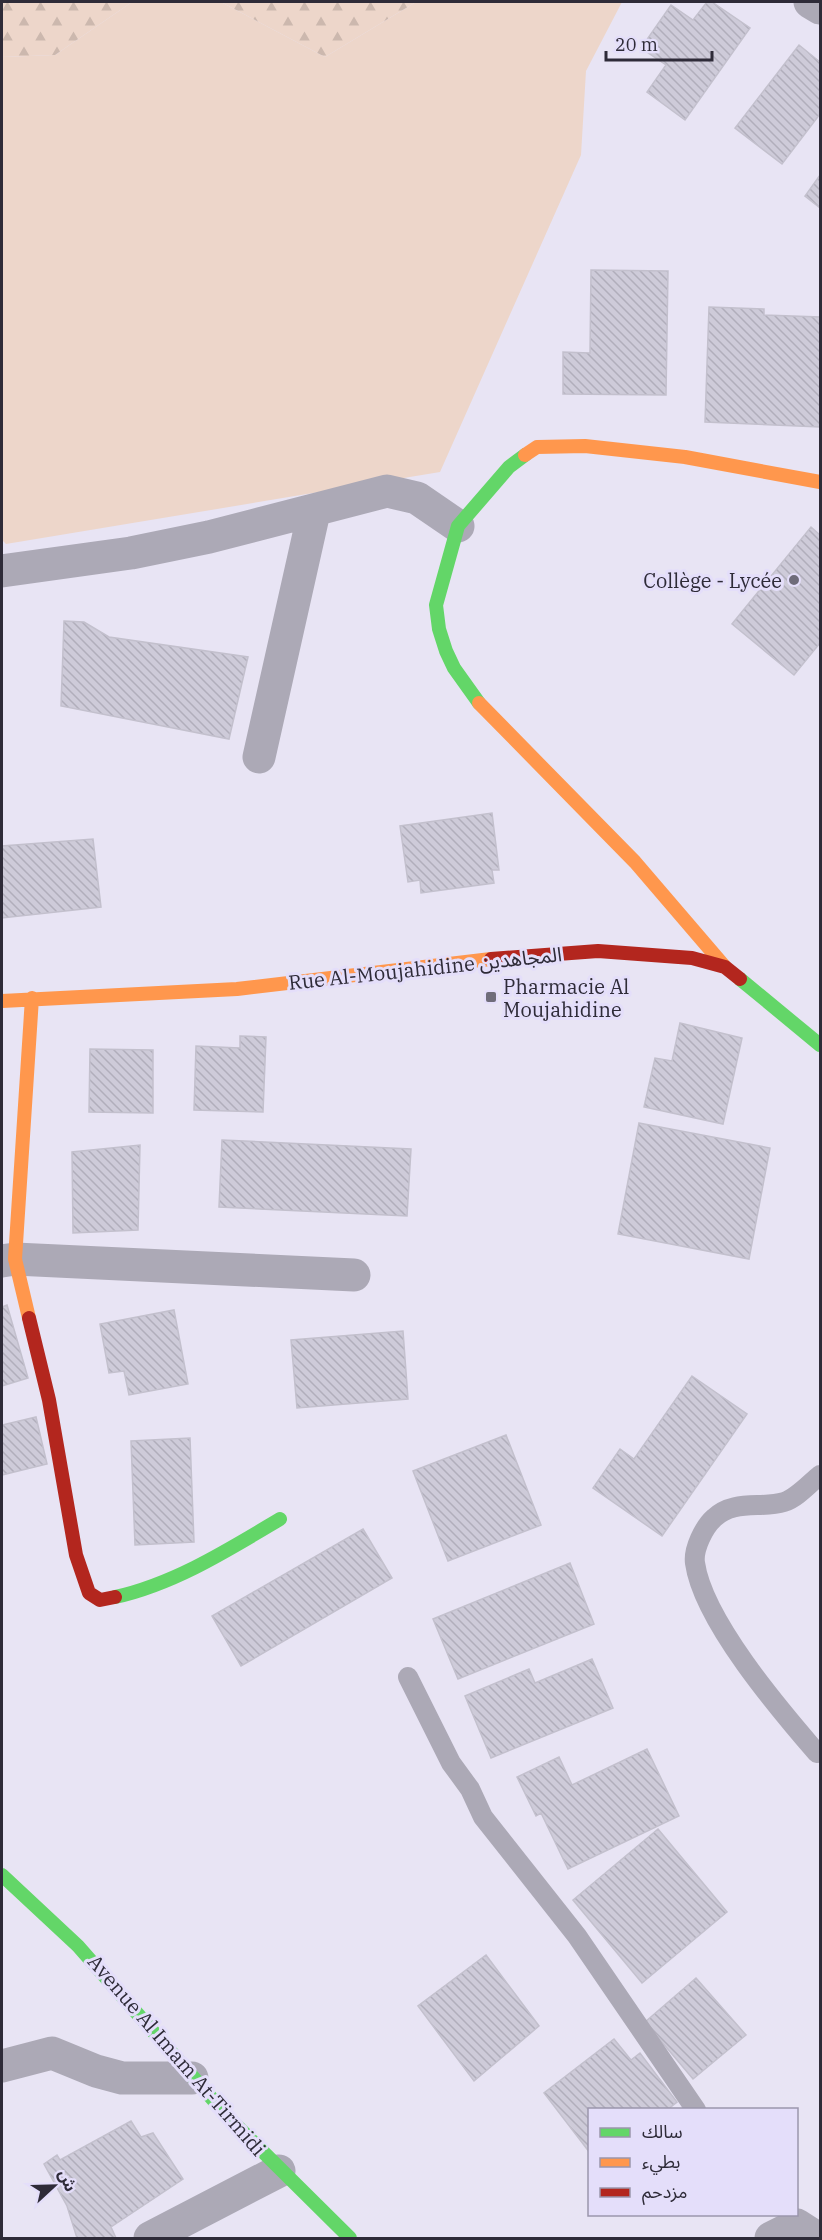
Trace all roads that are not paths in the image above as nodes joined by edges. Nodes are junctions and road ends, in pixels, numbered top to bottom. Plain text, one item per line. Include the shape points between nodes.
1 (810, 2) edge
2 (820, 8) edge
3 (820, 482) edge
4 (314, 512) junction
5 (458, 526) junction
6 (2, 571) edge
7 (259, 757) dead end
8 (725, 967) junction
9 (32, 998) junction
10 (2, 1000) edge
11 (820, 1045) edge
12 (8, 1260) edge
13 (354, 1275) dead end
14 (820, 1475) edge
15 (280, 1519) dead end
16 (408, 1677) dead end
17 (817, 1753) dead end
18 (3, 1879) edge
19 (2, 2066) edge
20 (192, 2078) junction
21 (695, 2108) edge
22 (279, 2171) junction
23 (150, 2238) edge
24 (350, 2238) edge

1 - 2 street
3 - 5 street via 684,457 549,445 531,450 509,467
4 - 5 street via 387,491 417,498
4 - 6 street via 131,553
4 - 7 street
5 - 8 street via 436,605 439,629 454,668 482,707 635,862
8 - 9 street, Rue Al-Moujahidine المجاهدين via 692,958 598,951 530,954 237,988
8 - 11 street, Rue Al-Moujahidine المجاهدين
9 - 10 street, Rue Al-Moujahidine المجاهدين
9 - 12 street
12 - 13 street
12 - 15 street via 49,1400 76,1555 89,1593 100,1600 107,1599 165,1581
14 - 17 lane via 784,1502 734,1507 714,1518 699,1540 694,1561 720,1625 778,1709
16 - 21 lane via 483,1817 576,1936
18 - 20 street, Avenue Al Imam At-Tirmidi via 57,1922 88,1953
19 - 20 street via 52,2054 122,2078
20 - 22 street, Avenue Al Imam At-Tirmidi
22 - 23 street
22 - 24 street, Avenue Al Imam At-Tirmidi

